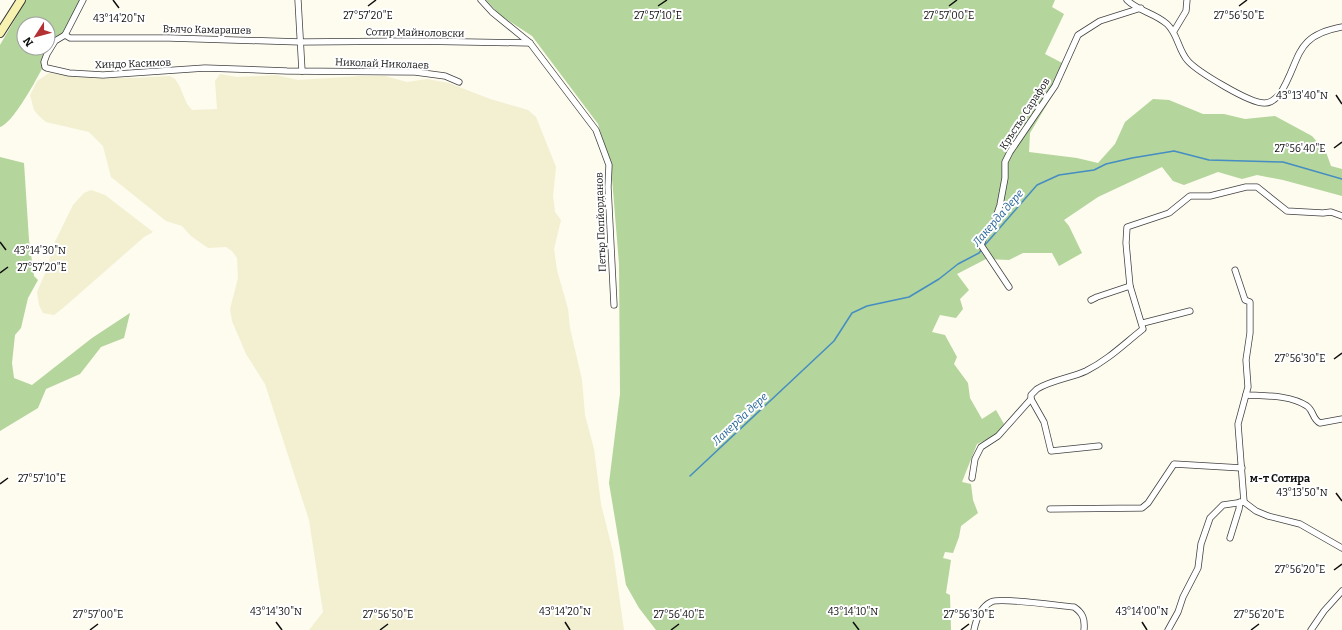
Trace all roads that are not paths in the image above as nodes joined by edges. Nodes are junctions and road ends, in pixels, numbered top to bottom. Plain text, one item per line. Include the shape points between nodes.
1 (21, 0) edge
2 (83, 0) edge
3 (298, 0) edge
4 (481, 0) edge
5 (1127, 0) edge
6 (1187, 0) edge
7 (1141, 8) junction
8 (1342, 27) edge
9 (1174, 31) junction
10 (0, 33) edge
11 (65, 35) junction
12 (300, 42) junction
13 (530, 43) junction
14 (302, 71) junction
15 (459, 82) dead end
16 (1342, 216) edge
17 (1236, 270) dead end
18 (1130, 286) junction
19 (1009, 287) dead end
20 (1090, 300) dead end
21 (614, 305) dead end
22 (1190, 311) dead end
23 (1142, 323) junction
24 (1246, 395) junction
25 (1031, 399) junction
26 (1342, 419) edge
27 (1099, 446) dead end
28 (1242, 468) junction
29 (972, 478) dead end
30 (1242, 502) junction
31 (1050, 509) dead end
32 (1230, 538) dead end
33 (1342, 548) edge
34 (1342, 590) edge
35 (974, 630) edge
36 (1084, 630) edge
37 (1168, 630) edge
38 (1311, 630) edge

1 - 10 street
2 - 11 street, Хиндо Касимов
3 - 12 street
4 - 13 street, Петър Попйорданов
5 - 7 street
6 - 9 street via 1186,11
7 - 9 street via 1159,17
7 - 19 street, Кръстьо Сарафов via 1100,21 1078,35 1055,86 1010,152 1006,162 1000,205 994,223 981,245
8 - 9 street via 1316,34 1305,42 1280,94 1264,104 1236,94 1189,62
11 - 12 street, Вълчо Камарашев via 70,38
11 - 14 street, Хиндо Касимов via 55,41 47,54 45,67 69,73 103,75 205,68
12 - 13 street, Сотир Майноловски
12 - 14 street
13 - 21 street, Петър Попйорданов via 592,123 609,165
14 - 15 street, Николай Николаев via 415,72 445,76
16 - 18 street via 1331,212 1288,211 1257,187 1237,188 1210,196 1190,196 1169,213 1127,227
17 - 24 street via 1245,300 1250,302
18 - 20 street
18 - 23 street
22 - 23 street
23 - 25 street via 1143,329 1112,356 1086,371 1038,388
24 - 26 street via 1288,398 1306,406 1320,423
24 - 28 street via 1238,424
25 - 27 street via 1044,422 1051,451
25 - 29 street via 998,436 982,447 975,459
28 - 30 street
28 - 31 street via 1178,463 1172,466 1142,508
30 - 32 street
30 - 33 street via 1268,516 1300,524
30 - 37 street via 1218,509 1206,524 1198,568
34 - 38 street
35 - 36 street via 984,606 997,600 1074,607 1084,618

